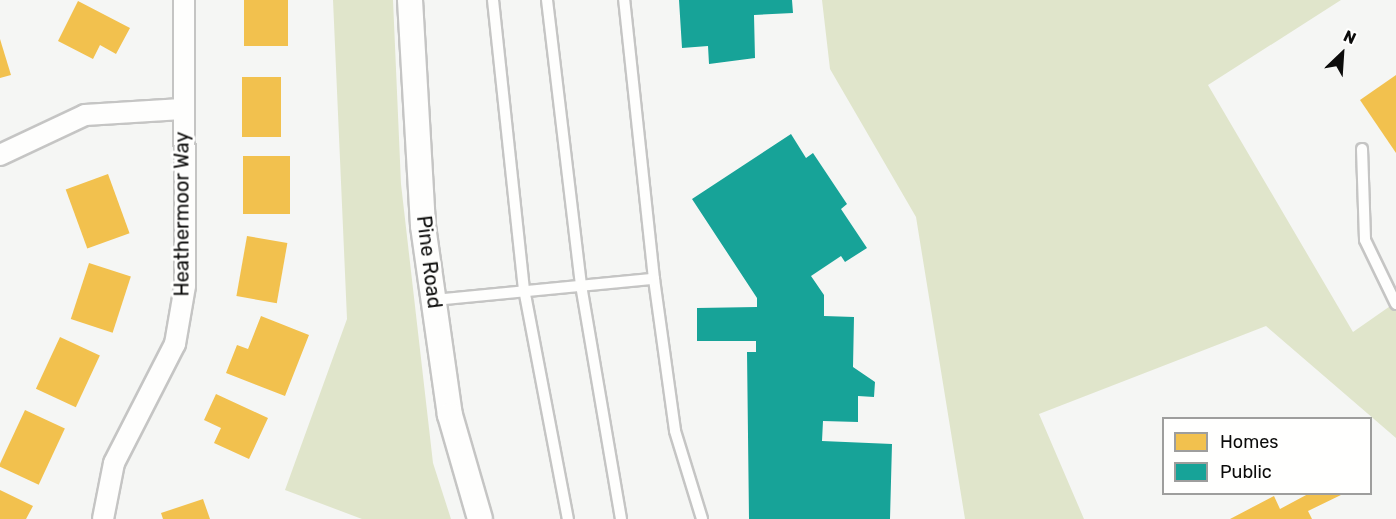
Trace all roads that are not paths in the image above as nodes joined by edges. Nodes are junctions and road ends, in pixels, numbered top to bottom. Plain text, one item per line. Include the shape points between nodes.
1 (184, 0) edge
2 (410, 0) edge
3 (493, 0) edge
4 (547, 0) edge
5 (624, 0) edge
6 (183, 109) junction
7 (1362, 149) dead end
8 (0, 155) edge
9 (654, 279) junction
10 (580, 285) junction
11 (524, 289) junction
12 (434, 300) junction
13 (1396, 304) edge
14 (103, 519) edge
15 (480, 519) edge
16 (568, 519) edge
17 (621, 519) edge
18 (702, 519) edge

1 - 6 street, Heathermoor Way
2 - 12 street, Pine Road via 423,226
3 - 11 lane
4 - 10 lane
5 - 9 lane
6 - 8 street via 85,115
6 - 14 street, Heathermoor Way via 185,286 175,344 114,463
7 - 13 lane via 1365,240
9 - 10 lane
9 - 18 lane via 675,431
10 - 11 lane
10 - 17 lane
11 - 12 lane
11 - 16 lane
12 - 15 street, Pine Road via 450,415

